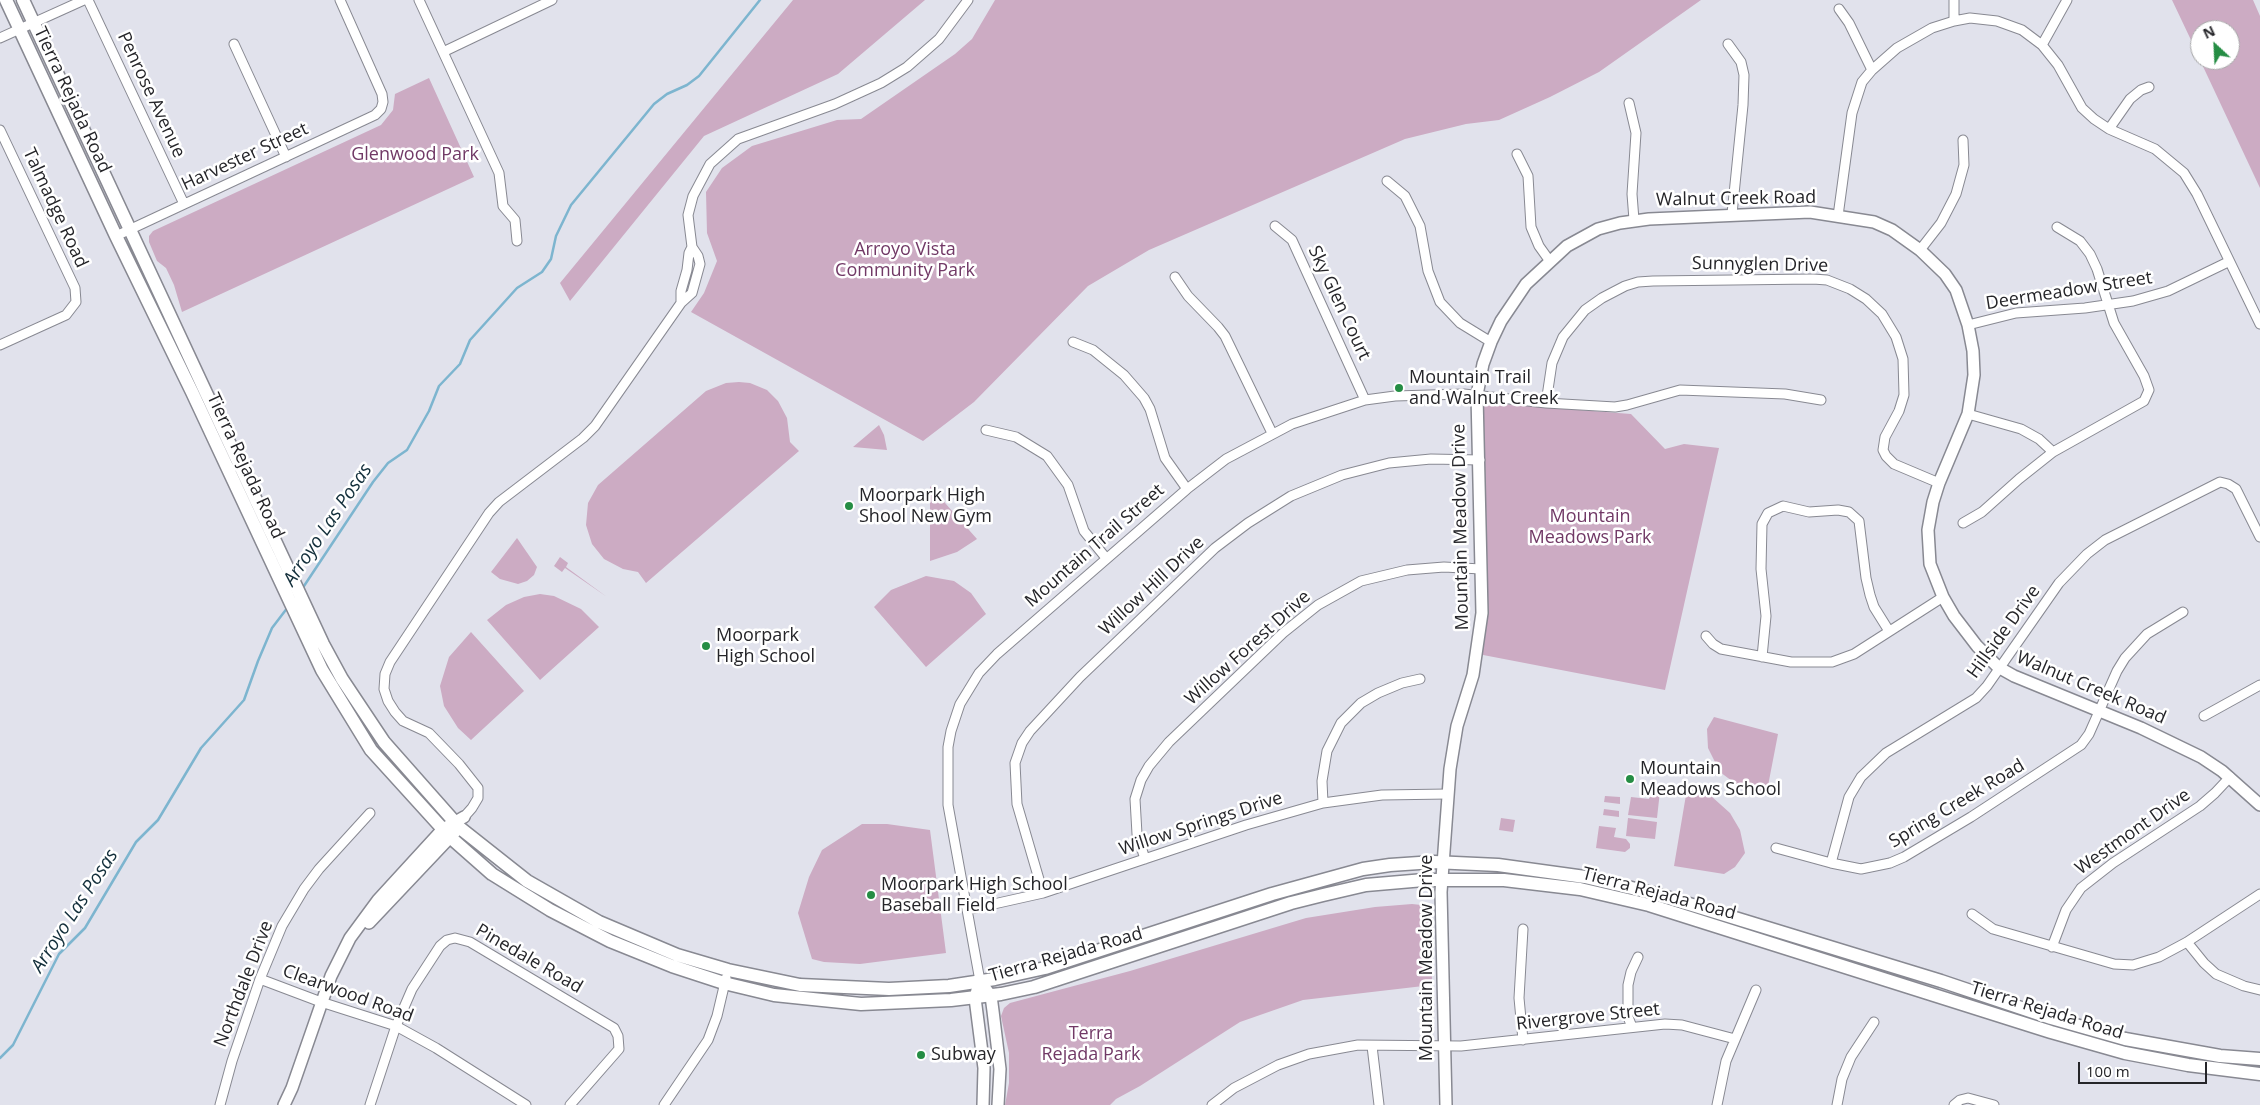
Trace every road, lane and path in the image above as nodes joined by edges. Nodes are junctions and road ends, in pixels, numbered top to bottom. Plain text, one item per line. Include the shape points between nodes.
1 (6, 0) edge
2 (23, 0) edge
3 (84, 0) edge
4 (88, 0) edge
5 (340, 0) edge
6 (419, 0) edge
7 (552, 0) edge
8 (968, 0) edge
9 (1954, 0) edge
10 (2067, 0) edge
11 (1839, 9) dead end
12 (1954, 21) junction
13 (34, 22) junction
14 (19, 29) junction
15 (0, 38) edge
16 (234, 44) dead end
17 (1728, 44) dead end
18 (2042, 45) junction
19 (443, 52) junction
20 (1872, 70) junction
21 (2149, 87) dead end
22 (1629, 102) dead end
23 (2109, 129) junction
24 (0, 130) edge
25 (1963, 140) dead end
26 (1517, 154) dead end
27 (286, 157) junction
28 (1387, 181) dead end
29 (184, 204) junction
30 (1732, 214) junction
31 (1838, 216) junction
32 (1634, 220) junction
33 (1275, 226) dead end
34 (2057, 227) dead end
35 (129, 229) junction
36 (116, 236) junction
37 (517, 241) dead end
38 (1920, 250) junction
39 (1549, 260) junction
40 (2228, 262) junction
41 (1175, 277) dead end
42 (2108, 305) junction
43 (1968, 324) junction
44 (2260, 324) edge
45 (1072, 342) dead end
46 (1492, 342) junction
47 (0, 345) edge
48 (1477, 395) junction
49 (1365, 400) junction
50 (1821, 400) dead end
51 (1546, 403) junction
52 (1968, 414) junction
53 (986, 430) dead end
54 (1272, 433) junction
55 (2053, 452) junction
56 (1480, 460) junction
57 (1940, 483) junction
58 (1187, 490) junction
59 (1963, 523) dead end
60 (2260, 537) edge
61 (1106, 558) junction
62 (1481, 568) junction
63 (1943, 597) junction
64 (2183, 612) dead end
65 (1889, 631) junction
66 (1706, 636) dead end
67 (1762, 657) junction
68 (1998, 667) junction
69 (1420, 680) dead end
70 (337, 684) junction
71 (2260, 686) edge
72 (2100, 712) junction
73 (2204, 716) dead end
74 (2230, 777) junction
75 (1448, 794) junction
76 (1322, 803) junction
77 (2260, 805) edge
78 (370, 813) dead end
79 (460, 822) junction
80 (446, 833) junction
81 (1776, 848) dead end
82 (1145, 859) junction
83 (1444, 862) junction
84 (1831, 863) junction
85 (1442, 880) junction
86 (1043, 893) junction
87 (2260, 894) edge
88 (967, 910) junction
89 (1972, 914) dead end
90 (1523, 929) dead end
91 (2187, 942) junction
92 (2052, 947) junction
93 (1638, 957) dead end
94 (728, 970) junction
95 (260, 979) junction
96 (980, 981) junction
97 (724, 983) junction
98 (1756, 990) dead end
99 (2260, 990) edge
100 (991, 996) junction
101 (975, 998) junction
102 (324, 1002) junction
103 (1874, 1022) dead end
104 (396, 1026) junction
105 (1632, 1027) junction
106 (1735, 1038) junction
107 (1523, 1040) junction
108 (1372, 1046) junction
109 (1444, 1046) junction
110 (2260, 1059) edge
111 (2260, 1074) edge
112 (1957, 1102) edge
113 (220, 1105) edge
114 (284, 1105) edge
115 (292, 1105) edge
116 (370, 1105) edge
117 (526, 1105) edge
118 (570, 1105) edge
119 (664, 1105) edge
120 (982, 1105) edge
121 (998, 1105) edge
122 (1212, 1105) edge
123 (1379, 1105) edge
124 (1446, 1105) edge
125 (1717, 1105) edge
126 (1836, 1105) edge
127 (1994, 1105) edge

1 - 14 main road, Tierra Rejada Road
2 - 13 main road, Tierra Rejada Road
3 - 13 street
4 - 29 street, Penrose Avenue
5 - 27 street, Harvester Street via 382,94 381,109 375,115
6 - 19 street
7 - 19 street
8 - 79 street via 939,39 881,83 826,108 738,139 710,164 693,196 688,215 692,247 700,264 692,293 681,303 595,426 489,513 390,662 384,689 395,712 403,720 429,733 478,788 478,798
9 - 12 street
10 - 18 street
11 - 20 street
12 - 18 street via 1970,18 1997,21 2022,30
12 - 20 street via 1897,48
13 - 14 street
13 - 35 main road, Tierra Rejada Road
14 - 15 street
14 - 36 main road, Tierra Rejada Road
16 - 27 street
17 - 30 street via 1741,62 1744,81
18 - 23 street via 2058,65 2082,108
19 - 37 street via 499,172 503,206 515,220
20 - 31 street via 1862,82 1852,112
21 - 23 street via 2130,100
22 - 32 street via 1636,133 1632,194
23 - 40 street via 2155,149 2184,174
24 - 47 street, Talmadge Road via 75,288 76,302 66,315
25 - 38 street via 1965,158 1956,194 1941,223
26 - 39 street via 1528,176 1531,227 1538,246
27 - 29 street, Harvester Street
28 - 46 street via 1405,196 1420,226 1428,271 1440,302 1460,323
29 - 35 street, Harvester Street
30 - 31 street, Walnut Creek Road via 1810,212
30 - 32 street, Walnut Creek Road
31 - 38 street, Walnut Creek Road via 1882,225
32 - 39 street, Walnut Creek Road via 1598,229
33 - 49 street, Sky Glen Court via 1292,240
34 - 42 street via 2080,241 2090,254
35 - 36 street, Harvester Street
35 - 70 main road, Tierra Rejada Road via 281,554
36 - 70 main road, Tierra Rejada Road via 273,568
38 - 43 street, Walnut Creek Road via 1951,281
39 - 46 street, Walnut Creek Road via 1510,306
40 - 42 street, Deermeadow Street via 2168,291
40 - 44 street
41 - 54 street via 1225,336
42 - 43 street, Deermeadow Street via 2016,313
42 - 55 street via 2114,323 2149,387 2147,397 2139,405
43 - 52 street, Walnut Creek Road via 1974,375
45 - 58 street via 1093,350 1124,375 1144,398 1164,458
46 - 48 street, Walnut Creek Road via 1483,364
48 - 49 street, Mountain Trail Street via 1432,393
48 - 51 street, Mountain Trail Street
48 - 56 street, Mountain Meadow Drive
49 - 54 street, Mountain Trail Street via 1318,414
50 - 51 street, Mountain Trail Street via 1785,394 1680,390 1614,407
51 - 57 street, Sunnyglen Drive via 1552,363 1564,337 1585,310 1625,286 1653,281 1827,280 1850,288 1866,299 1888,322 1900,350 1904,395 1885,436 1883,450 1886,456 1894,464
52 - 55 street via 2020,429
52 - 57 street, Walnut Creek Road
53 - 61 street via 1016,436 1047,456 1068,485 1084,531
54 - 58 street, Mountain Trail Street via 1226,459
55 - 59 street via 1982,512
56 - 62 street, Mountain Meadow Drive
56 - 86 street, Willow Hill Drive via 1431,459 1389,463 1342,475 1291,496 1215,548 1080,677 1036,723 1022,743 1015,763 1017,804
57 - 63 street, Walnut Creek Road via 1929,518 1928,547 1930,564
58 - 61 street, Mountain Trail Street
60 - 68 street, Hillside Drive via 2242,497 2228,484 2217,483 2113,534 2087,554 2059,583
61 - 88 street, Mountain Trail Street via 990,660 958,709 948,747 948,805
62 - 75 street, Mountain Meadow Drive via 1482,613 1478,654 1457,726
62 - 82 street, Willow Forest Drive via 1421,569 1361,581 1332,596 1291,627 1169,742 1149,766 1135,799 1137,834
63 - 65 street
63 - 68 street, Walnut Creek Road via 1967,635
64 - 72 street, Spring Creek Road via 2151,631 2125,658
65 - 67 street via 1854,654 1832,662 1791,662
65 - 67 street via 1870,595 1860,524 1854,515 1838,510 1809,512 1782,506 1768,513 1762,529 1761,570 1766,616
66 - 67 street via 1721,649
68 - 72 street, Walnut Creek Road
68 - 84 street, Hillside Drive via 1976,698 1886,754 1861,777 1849,797
69 - 76 street via 1378,692 1341,723 1326,751
70 - 79 main road, Tierra Rejada Road via 384,742
70 - 80 main road, Tierra Rejada Road via 371,750
71 - 73 street
72 - 74 street, Walnut Creek Road via 2172,742
72 - 84 street, Spring Creek Road via 2090,734 2074,751 1904,857 1872,868 1851,868
74 - 77 street, Walnut Creek Road
74 - 92 street, Westmont Drive via 2200,806 2113,863 2082,888 2066,910
75 - 76 street, Willow Springs Drive via 1382,795
75 - 83 street, Mountain Meadow Drive
76 - 82 street, Willow Springs Drive
78 - 95 street, Northdale Drive via 325,861 304,889 282,926
79 - 80 street
79 - 94 main road, Tierra Rejada Road via 504,864 558,900 637,940
80 - 97 main road, Tierra Rejada Road via 492,874 573,922 639,953
80 - 102 street via 360,922 341,954
81 - 84 street, Spring Creek Road
82 - 86 street, Willow Springs Drive
83 - 85 street, Mountain Meadow Drive
83 - 96 main road, Tierra Rejada Road via 1390,865 1333,876 1045,968
83 - 110 main road, Tierra Rejada Road via 1533,869 1603,880 2125,1039
85 - 100 main road, Tierra Rejada Road via 1366,886 1323,895 1064,978
85 - 109 street, Mountain Meadow Drive
85 - 111 main road, Tierra Rejada Road via 1523,882 1599,893 1649,905 2124,1053
86 - 88 street, Willow Springs Drive
87 - 91 street
88 - 96 street, Mountain Trail Street
89 - 92 street via 1993,929
90 - 107 street via 1519,998
91 - 92 street via 2151,960 2122,965
91 - 99 street via 2216,974
93 - 105 street via 1628,985 1628,1017
94 - 96 main road, Tierra Rejada Road via 800,985 858,989 949,986
94 - 97 street
95 - 102 street, Clearwood Road
95 - 113 street, Northdale Drive
96 - 100 street, Mountain Trail Street
96 - 101 street, Mountain Trail Street
97 - 101 main road, Tierra Rejada Road via 774,995 861,1004
97 - 119 street via 708,1040
98 - 106 street
100 - 101 main road, Tierra Rejada Road
100 - 121 street, Mountain Trail Street via 1000,1069
101 - 120 street, Mountain Trail Street via 984,1068
102 - 104 street, Clearwood Road
102 - 114 street
102 - 115 street via 313,1048
103 - 126 street via 1851,1057
104 - 116 street, Pinedale Road
104 - 117 street, Clearwood Road
104 - 118 street, Pinedale Road via 429,960 443,943 460,938 608,1024 618,1036 619,1049
105 - 106 street, Rivergrove Street via 1682,1024
105 - 107 street, Rivergrove Street
106 - 125 street
107 - 109 street, Rivergrove Street
108 - 109 street, Rivergrove Street
108 - 122 street, Rivergrove Street via 1317,1052 1278,1065 1234,1088
108 - 123 street
109 - 124 street, Mountain Meadow Drive
112 - 127 street via 1968,1098

